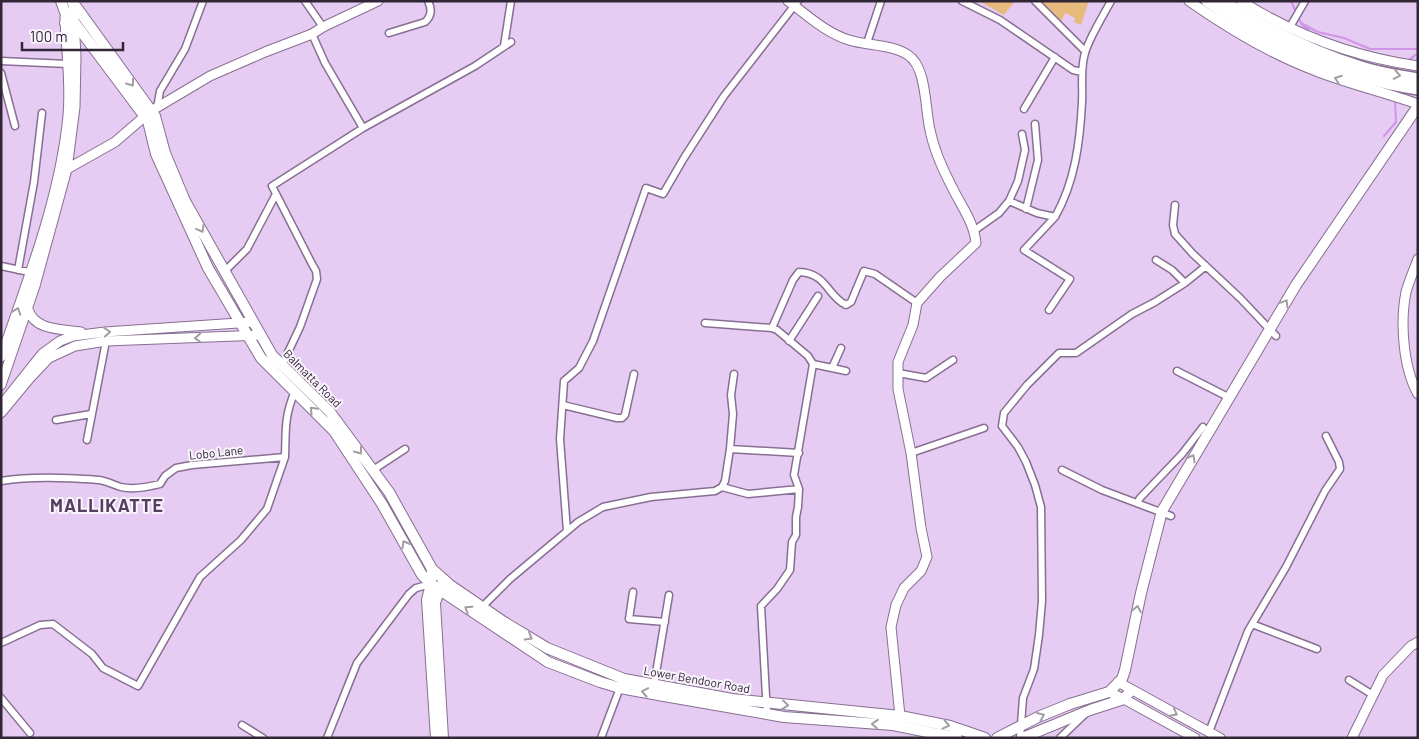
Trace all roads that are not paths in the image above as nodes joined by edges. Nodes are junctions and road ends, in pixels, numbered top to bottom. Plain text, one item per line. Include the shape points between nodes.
1 (203, 1) edge
2 (305, 1) edge
3 (378, 1) edge
4 (428, 1) edge
5 (512, 1) edge
6 (881, 1) edge
7 (962, 1) edge
8 (1036, 1) edge
9 (1111, 1) edge
10 (1189, 1) edge
11 (1206, 1) edge
12 (1223, 1) edge
13 (1241, 1) edge
14 (1305, 1) edge
15 (73, 2) edge
16 (794, 3) edge
17 (66, 13) edge
18 (1252, 25) junction
19 (323, 27) junction
20 (1290, 27) junction
21 (389, 33) dead end
22 (312, 34) junction
23 (512, 42) dead end
24 (867, 43) junction
25 (504, 46) junction
26 (1085, 51) junction
27 (1055, 57) junction
28 (1, 62) edge
29 (68, 64) junction
30 (1418, 66) edge
31 (1082, 72) junction
32 (1, 73) edge
33 (1418, 79) edge
34 (1418, 89) edge
35 (1418, 105) edge
36 (1024, 109) dead end
37 (151, 112) junction
38 (42, 114) dead end
39 (1035, 124) dead end
40 (15, 126) dead end
41 (362, 128) junction
42 (1022, 134) dead end
43 (67, 169) junction
44 (276, 194) junction
45 (1009, 201) junction
46 (1175, 205) dead end
47 (1026, 209) junction
48 (1055, 218) junction
49 (975, 230) junction
50 (1418, 259) edge
51 (1156, 260) dead end
52 (1, 266) edge
53 (1206, 266) junction
54 (18, 270) junction
55 (225, 271) junction
56 (35, 274) junction
57 (1185, 283) junction
58 (818, 296) dead end
59 (917, 302) junction
60 (28, 309) junction
61 (1049, 310) dead end
62 (240, 322) junction
63 (252, 322) junction
64 (705, 323) dead end
65 (772, 328) junction
66 (1272, 332) junction
67 (246, 335) junction
68 (260, 335) junction
69 (86, 339) junction
70 (106, 341) junction
71 (790, 341) junction
72 (841, 348) dead end
73 (1, 357) edge
74 (953, 360) dead end
75 (813, 364) junction
76 (282, 365) junction
77 (832, 368) junction
78 (846, 371) dead end
79 (1177, 371) dead end
80 (898, 373) junction
81 (634, 374) dead end
82 (734, 374) dead end
83 (1, 385) edge
84 (295, 392) junction
85 (1418, 394) edge
86 (1230, 398) junction
87 (1, 405) edge
88 (563, 405) junction
89 (1, 414) edge
90 (91, 414) junction
91 (56, 420) dead end
92 (1203, 427) dead end
93 (984, 428) dead end
94 (1326, 436) dead end
95 (87, 440) dead end
96 (406, 449) dead end
97 (730, 449) junction
98 (798, 453) junction
99 (911, 453) junction
100 (285, 457) junction
101 (373, 470) junction
102 (1062, 470) dead end
103 (1, 481) edge
104 (722, 487) junction
105 (799, 489) junction
106 (1137, 503) junction
107 (1167, 514) junction
108 (567, 531) junction
109 (432, 569) junction
110 (444, 579) junction
111 (435, 587) junction
112 (633, 592) dead end
113 (669, 595) dead end
114 (482, 607) junction
115 (665, 622) junction
116 (1252, 624) junction
117 (1418, 642) edge
118 (1, 643) edge
119 (1317, 649) dead end
120 (1349, 680) dead end
121 (1118, 682) junction
122 (622, 683) junction
123 (654, 685) junction
124 (1131, 690) junction
125 (1109, 692) junction
126 (1374, 695) junction
127 (1, 698) edge
128 (1124, 699) junction
129 (767, 708) junction
130 (1090, 710) junction
131 (898, 721) junction
132 (242, 725) dead end
133 (1021, 727) junction
134 (1209, 732) junction
135 (30, 733) dead end
136 (263, 738) edge
137 (327, 738) edge
138 (436, 738) edge
139 (443, 738) edge
140 (601, 738) edge
141 (957, 738) edge
142 (986, 738) edge
143 (997, 738) edge
144 (1021, 738) edge
145 (1060, 738) edge
146 (1195, 738) edge
147 (1220, 738) edge
148 (1352, 738) edge

1 - 37 street via 185,49
2 - 19 street
3 - 19 street
4 - 21 street via 430,18
5 - 25 street
6 - 24 street
7 - 27 street via 1000,20
8 - 26 street
9 - 26 street
35 -> 10 street via 1288,60
11 - 18 highway
12 - 18 highway
13 - 20 street
14 - 20 street
15 - 17 main road
15 - 17 street
15 -> 37 main road, Balmatta Road
16 - 24 street via 834,35
16 - 88 street via 724,96 663,194 646,188 593,341 579,368 564,382
17 - 29 street
17 - 37 main road
17 - 43 street via 76,56 75,107
18 -> 33 highway via 1335,59
18 - 34 highway via 1291,51 1370,80
19 - 22 street
20 - 30 street via 1362,56
22 - 37 street via 210,76
22 - 41 street
23 - 25 street
24 - 49 street via 899,51 910,56 918,66 937,153
25 - 41 street via 475,66
26 - 31 street
27 - 31 street via 1073,70
27 - 36 street
28 - 29 street
29 - 56 street via 68,115 59,171
31 - 48 street via 1074,172
32 - 40 street
66 -> 35 main road via 1296,285
37 - 43 street via 115,142
37 -> 55 main road, Balmatta Road via 185,201
37 - 62 main road via 148,121 156,154 208,268
38 - 54 street
39 - 47 street via 1038,160
41 - 44 street via 272,186
42 - 45 street via 1024,150 1018,181
43 - 56 street
44 - 55 street via 247,249
44 - 76 street via 316,271 317,279
45 - 47 street
45 - 49 street via 999,213
46 - 53 street via 1175,234
47 - 48 street
48 - 61 street via 1024,250 1070,279
49 - 59 street via 976,243
50 - 85 street via 1406,292 1404,328 1410,377
51 - 57 street
52 - 54 street
53 - 57 street
53 - 66 street
54 - 56 street
55 - 63 main road, Balmatta Road
56 - 60 street
73 -> 56 street
57 - 133 street via 1132,314 1076,353 1058,353 1004,413 1002,426 1026,462 1041,507 1040,634 1034,670 1023,698
58 - 71 street
59 - 65 street via 875,274 864,271 851,302 846,305 823,281 799,272
59 - 80 street via 913,324 898,362
60 - 69 street via 33,320 45,326 80,332
60 - 83 street
62 - 63 street
62 - 67 main road
69 -> 62 street
63 - 68 main road, Balmatta Road
64 - 65 street
65 - 71 street
66 - 86 main road
67 - 68 street
67 -> 70 street
67 - 84 main road via 261,358
68 - 76 main road, Balmatta Road
69 - 70 street
69 - 87 street via 60,341 51,347
69 - 89 street via 49,358
70 - 90 street
71 - 75 street
72 - 77 street
74 - 80 street via 926,378
75 - 77 street
75 - 98 street
76 -> 101 main road, Balmatta Road via 330,412
77 - 78 street
79 - 86 street
80 - 99 street via 898,389
81 - 88 street via 622,418
82 - 97 street
84 - 100 street via 286,419
111 -> 84 main road via 422,574 382,504 334,431
107 -> 86 main road via 1196,451
88 - 108 street via 560,439
90 - 91 street
90 - 95 street
92 - 106 street
93 - 99 street
94 - 116 street via 1340,469
96 - 101 street
97 - 98 street
97 - 104 street via 726,481
98 - 105 street via 794,475
99 - 131 street via 927,557 921,571 904,588 891,627
100 - 103 street, Lobo Lane via 176,468 160,484 145,488 124,488 102,480 54,477
100 - 118 street via 266,509 241,540 200,577 138,686 103,668 92,654 53,624 40,625
101 - 109 main road, Balmatta Road
102 - 106 street
104 - 105 street via 748,494
104 - 108 street via 715,491 651,497 603,507
105 - 129 street via 790,570 761,606
106 - 107 street
121 -> 107 main road via 1125,670 1140,593
108 - 114 street
109 - 110 main road, Lower Bendoor Road
109 - 111 main road
110 - 111 main road
110 - 114 main road, Lower Bendoor Road
122 -> 111 main road via 600,682 548,662
111 - 137 street via 416,588 409,594 370,644 352,675
111 - 138 main road via 427,600
111 - 139 main road
112 - 115 street via 629,619
113 - 115 street
114 -> 122 main road, Lower Bendoor Road via 547,648
115 - 123 street
116 - 119 street
116 - 134 street
117 - 126 street via 1383,676
120 - 126 street
121 - 124 street
121 - 125 main road
122 - 123 main road, Lower Bendoor Road
129 -> 122 main road
122 - 140 street
123 - 129 main road, Lower Bendoor Road
124 - 128 main road
124 -> 134 street
125 - 128 street
133 -> 125 main road via 1070,704
126 - 148 street
127 - 135 street
128 - 130 main road
128 - 146 street
129 - 131 main road, Lower Bendoor Road
130 - 144 main road
130 - 145 street
131 - 141 main road
131 -> 142 main road, Lower Bendoor Road via 950,726
132 - 136 street
133 - 143 main road
133 - 144 street
134 - 147 street

